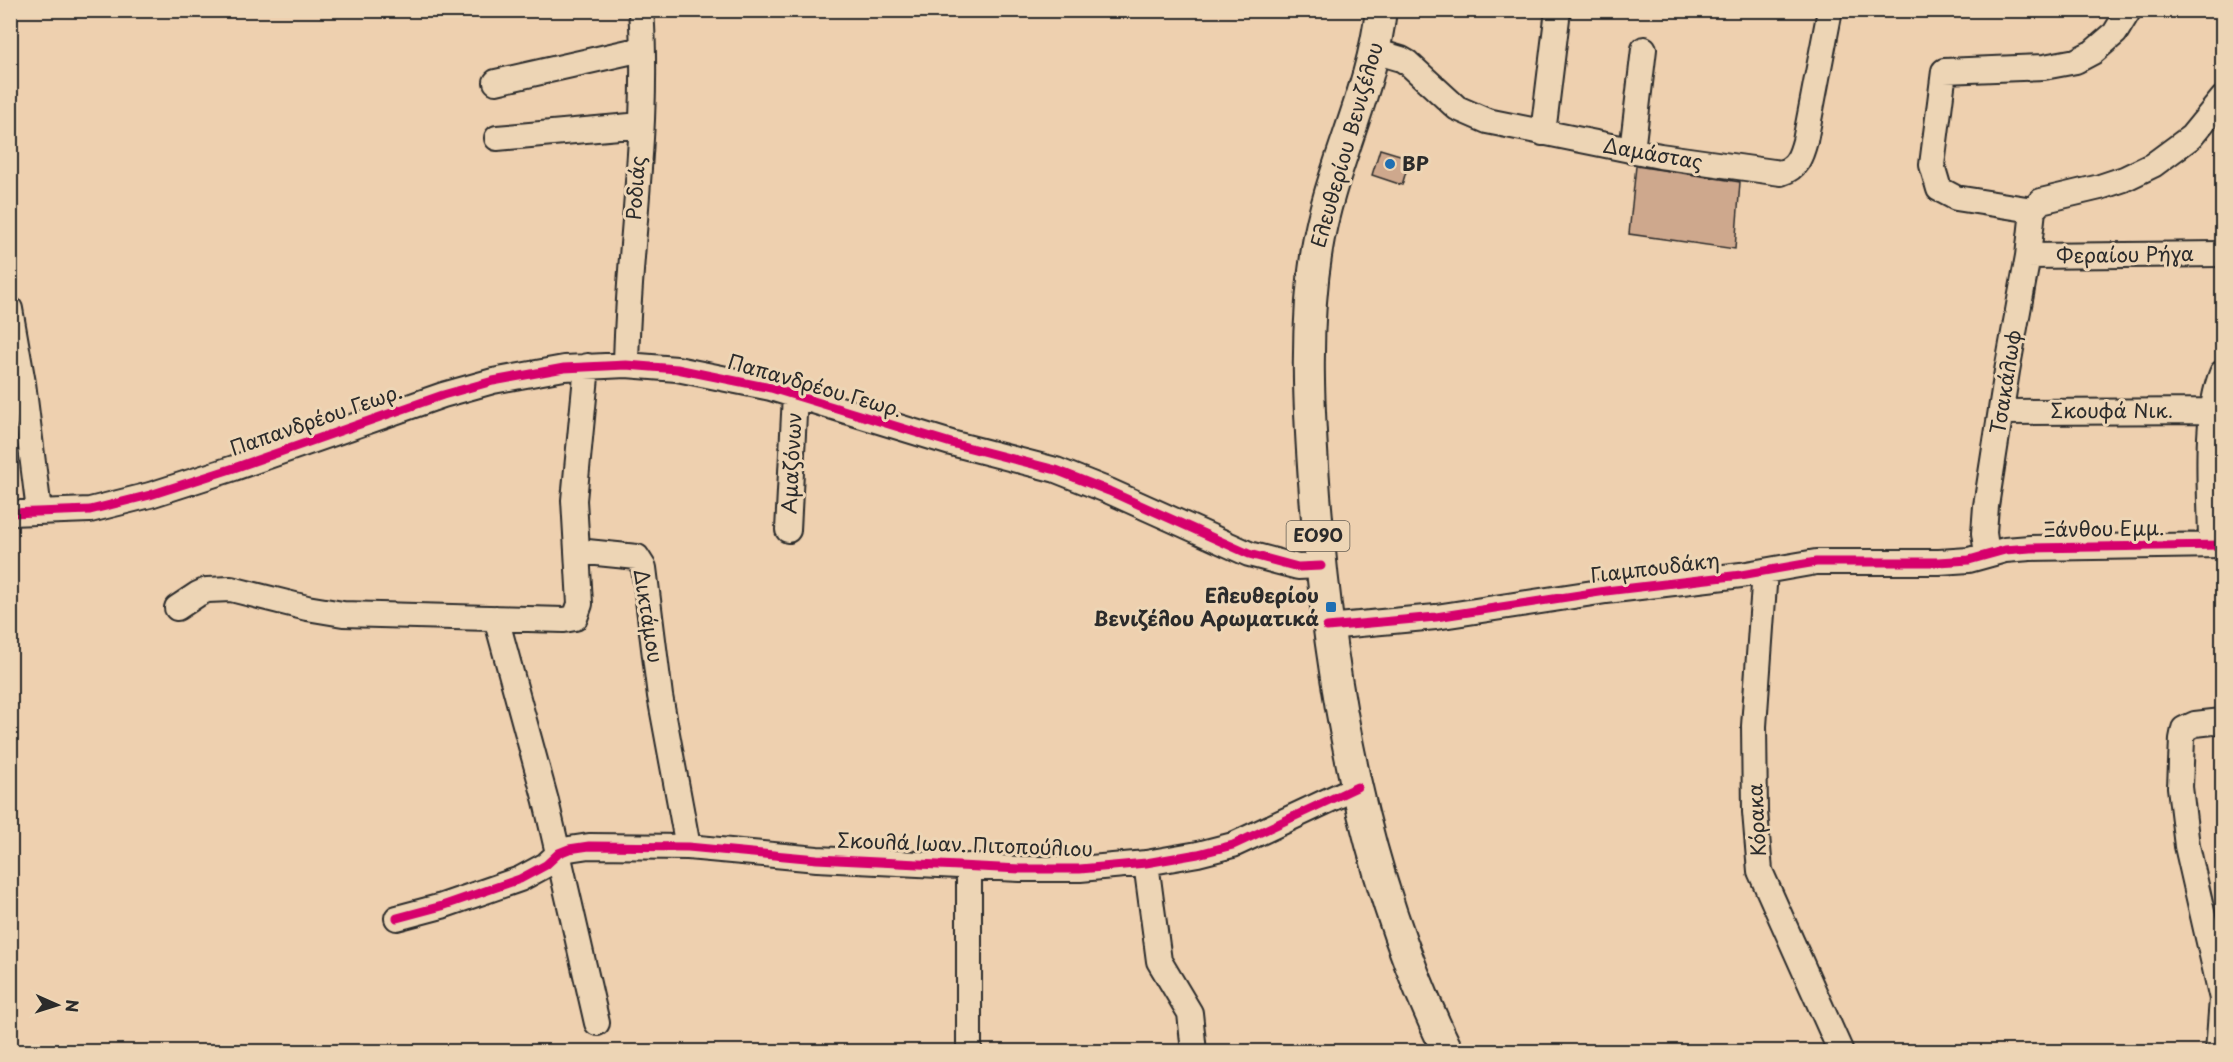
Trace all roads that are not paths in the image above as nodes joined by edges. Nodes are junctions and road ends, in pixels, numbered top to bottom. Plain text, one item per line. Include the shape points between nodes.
1 (641, 10) edge
2 (1381, 10) edge
3 (1558, 10) edge
4 (1830, 10) edge
5 (2129, 10) edge
6 (642, 49) junction
7 (1644, 49) dead end
8 (1374, 51) junction
9 (495, 82) dead end
10 (2223, 99) edge
11 (641, 125) junction
12 (1543, 133) junction
13 (497, 138) dead end
14 (1632, 151) junction
15 (2033, 210) junction
16 (2223, 254) edge
17 (2028, 256) junction
18 (10, 309) edge
19 (626, 365) junction
20 (587, 366) junction
21 (2223, 373) edge
22 (795, 395) junction
23 (2218, 411) edge
24 (2001, 412) junction
25 (39, 511) junction
26 (10, 513) edge
27 (788, 530) dead end
28 (2217, 545) edge
29 (578, 551) junction
30 (1987, 554) junction
31 (1321, 566) junction
32 (1765, 571) junction
33 (177, 608) dead end
34 (496, 618) junction
35 (1328, 627) junction
36 (2223, 721) edge
37 (1357, 787) junction
38 (688, 847) junction
39 (559, 853) junction
40 (1146, 863) junction
41 (969, 866) junction
42 (397, 918) dead end
43 (2213, 918) edge
44 (597, 1023) dead end
45 (969, 1052) edge
46 (1194, 1052) edge
47 (1448, 1052) edge
48 (1841, 1052) edge
49 (2218, 1052) edge

1 - 6 street, Ροδιάς
2 - 8 main road, Ελευθερίου Βενιζέλου / ΕΟ90
3 - 12 street
4 - 14 street, Δαμάστας via 1805,141 1794,167 1773,173
5 - 15 street via 2115,33 2076,61 2057,66 1944,71 1932,165 1939,189 1956,198
6 - 9 street
6 - 11 street, Ροδιάς
7 - 14 street
8 - 12 street, Δαμάστας via 1408,63 1466,113
8 - 31 main road, Ελευθερίου Βενιζέλου / ΕΟ90 via 1326,208 1315,263 1309,415
10 - 15 street via 2191,137 2153,165 2100,187 2041,201
11 - 13 street
11 - 19 street, Ροδιάς
12 - 14 street, Δαμάστας
15 - 17 street, Τσακάλωφ
16 - 17 street, Φεραίου Ρήγα
17 - 24 street, Τσακάλωφ
18 - 25 street
19 - 20 street, Παπανδρέου Γεωρ.
19 - 22 street, Παπανδρέου Γεωρ. via 677,369
20 - 25 street, Παπανδρέου Γεωρ. via 519,375 465,388 123,502 77,511
20 - 29 street via 574,500
21 - 23 street via 2216,388
22 - 27 street, Αμαζόνων
22 - 31 street, Παπανδρέου Γεωρ. via 951,443 1056,470 1265,559 1298,567
23 - 24 street, Σκουφά Νικ.
23 - 28 street via 2211,442
24 - 30 street, Τσακάλωφ via 1986,506
25 - 26 street, Παπανδρέου Γεωρ.
28 - 30 street, Ξάνθου Εμμ. via 2030,548
29 - 34 street via 580,604 575,618
29 - 38 street, Δικτάμου via 637,557 644,568 660,696
30 - 32 street, Γιαμπουδάκη via 1939,562 1816,562
31 - 35 main road, Ελευθερίου Βενιζέλου / ΕΟ90
32 - 35 street, Γιαμπουδάκη via 1436,617
32 - 48 street, Κόρακα via 1754,726 1760,871
33 - 34 street via 207,590 231,589 343,614
34 - 39 street
35 - 37 main road, Ελευθερίου Βενιζέλου / ΕΟ90
36 - 43 street via 2194,724 2184,729 2182,739 2180,787 2187,846
37 - 40 street, Σκουλά Ιωαν. Πιτοπούλιου via 1233,845
37 - 47 main road, Ελευθερίου Βενιζέλου / ΕΟ90 via 1402,945
38 - 39 street, Σκουλά Ιωαν. Πιτοπούλιου via 589,846
38 - 41 street, Σκουλά Ιωαν. Πιτοπούλιου via 817,859
39 - 42 street via 520,879
39 - 44 street
40 - 41 street, Σκουλά Ιωαν. Πιτοπούλιου via 1058,870
40 - 46 street via 1159,961 1190,1013
41 - 45 street
43 - 49 street via 2222,999

